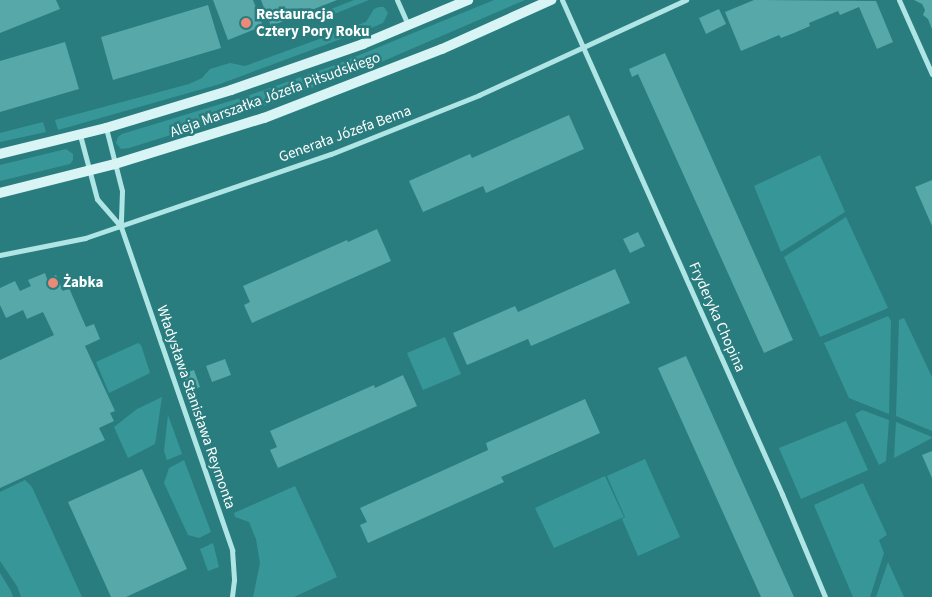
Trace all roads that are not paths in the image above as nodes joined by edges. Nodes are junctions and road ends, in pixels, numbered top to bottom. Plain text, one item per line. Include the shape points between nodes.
1 (397, 0) edge
2 (468, 0) edge
3 (551, 0) edge
4 (562, 0) edge
5 (686, 0) edge
6 (899, 0) edge
7 (408, 26) junction
8 (584, 49) junction
9 (932, 74) edge
10 (106, 128) junction
11 (80, 135) junction
12 (0, 154) edge
13 (115, 164) junction
14 (90, 170) junction
15 (0, 193) edge
16 (121, 227) junction
17 (0, 255) edge
18 (232, 597) edge
19 (825, 597) edge

1 - 7 street
2 - 7 street, Aleja Marszałka Józefa Piłsudskiego
3 - 13 street, Aleja Marszałka Józefa Piłsudskiego via 442,49 334,92
4 - 8 street, Fryderyka Chopina
5 - 8 street, Generała Józefa Bema
6 - 9 street
7 - 10 street, Aleja Marszałka Józefa Piłsudskiego via 241,87
8 - 16 street, Generała Józefa Bema via 348,148
8 - 19 street, Fryderyka Chopina
10 - 11 street, Aleja Marszałka Józefa Piłsudskiego
10 - 13 street, Władysława Stanisława Reymonta
11 - 12 street, Aleja Marszałka Józefa Piłsudskiego
11 - 14 street, Władysława Stanisława Reymonta
13 - 14 street, Aleja Marszałka Józefa Piłsudskiego
13 - 16 street, Władysława Stanisława Reymonta via 122,191
14 - 15 street, Aleja Marszałka Józefa Piłsudskiego
14 - 16 street, Władysława Stanisława Reymonta via 97,199
16 - 17 street, Generała Józefa Bema via 85,238
16 - 18 street, Władysława Stanisława Reymonta via 232,550

